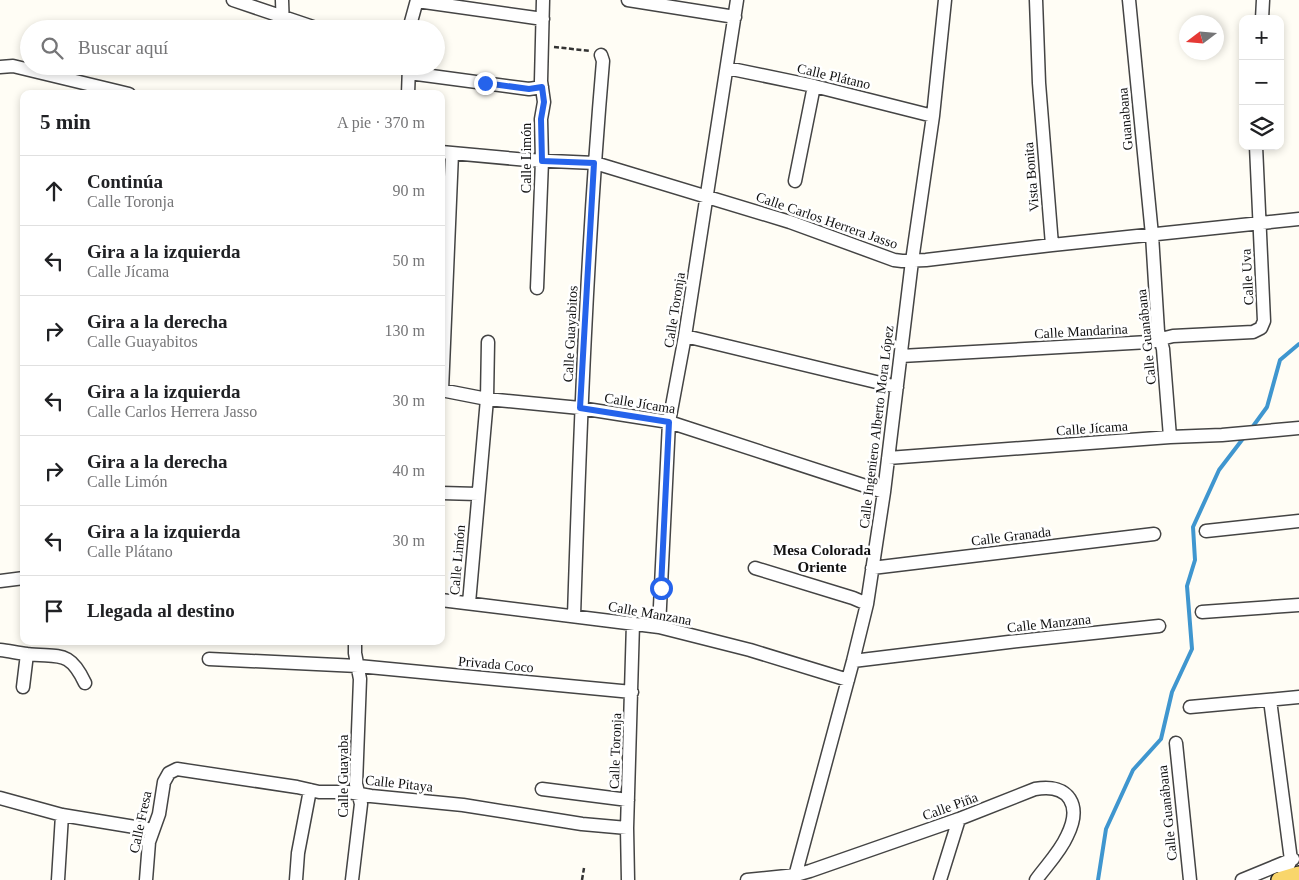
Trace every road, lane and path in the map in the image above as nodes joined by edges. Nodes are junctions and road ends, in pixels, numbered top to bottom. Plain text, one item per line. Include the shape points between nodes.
1 (233, 0) edge
2 (282, 0) edge
3 (417, 0) edge
4 (543, 0) edge
5 (628, 0) edge
6 (737, 0) edge
7 (945, 0) edge
8 (1036, 0) edge
9 (1129, 0) edge
10 (1264, 0) edge
11 (1262, 15) edge
12 (735, 17) junction
13 (543, 19) junction
14 (276, 20) edge
15 (282, 20) edge
16 (411, 20) edge
17 (543, 45) junction
18 (601, 55) joint
19 (0, 66) edge
20 (20, 68) edge
21 (727, 68) junction
22 (50, 75) edge
23 (409, 75) edge
24 (441, 75) edge
25 (814, 86) junction
26 (542, 87) junction
27 (112, 90) edge
28 (408, 90) edge
29 (933, 116) junction
30 (1256, 150) edge
31 (447, 153) edge
32 (542, 161) junction
33 (594, 163) junction
34 (795, 181) dead end
35 (706, 197) junction
36 (1299, 219) edge
37 (1260, 223) junction
38 (1152, 235) junction
39 (1052, 245) junction
40 (445, 248) edge
41 (912, 261) junction
42 (537, 288) dead end
43 (1261, 328) joint
44 (685, 336) junction
45 (1160, 340) junction
46 (488, 342) dead end
47 (901, 356) junction
48 (898, 387) junction
49 (445, 391) edge
50 (487, 399) junction
51 (580, 408) junction
52 (669, 422) junction
53 (1299, 428) edge
54 (1170, 437) junction
55 (888, 458) junction
56 (884, 492) junction
57 (445, 493) edge
58 (478, 494) junction
59 (1299, 521) edge
60 (1206, 531) dead end
61 (1154, 534) dead end
62 (755, 568) dead end
63 (872, 568) junction
64 (20, 578) edge
65 (0, 581) edge
66 (445, 600) edge
67 (469, 603) junction
68 (866, 604) junction
69 (1299, 605) edge
70 (1202, 612) dead end
71 (574, 616) junction
72 (632, 623) junction
73 (1159, 626) dead end
74 (659, 627) junction
75 (355, 645) edge
76 (0, 650) edge
77 (27, 654) junction
78 (209, 658) dead end
79 (853, 661) junction
80 (358, 666) junction
81 (848, 680) junction
82 (86, 683) dead end
83 (22, 686) dead end
84 (632, 692) junction
85 (1299, 697) edge
86 (1270, 700) junction
87 (1190, 708) dead end
88 (1176, 743) dead end
89 (169, 772) joint
90 (542, 789) dead end
91 (310, 790) junction
92 (358, 794) junction
93 (0, 798) edge
94 (628, 800) junction
95 (62, 815) junction
96 (959, 819) junction
97 (628, 828) junction
98 (153, 830) junction
99 (1295, 857) edge
100 (584, 868) dead end
101 (1299, 874) edge
102 (795, 877) edge
103 (1281, 879) edge
104 (58, 880) edge
105 (146, 880) edge
106 (296, 880) edge
107 (352, 880) edge
108 (582, 880) edge
109 (628, 880) edge
110 (747, 880) edge
111 (940, 880) edge
112 (1036, 880) edge
113 (1190, 880) edge
114 (1242, 880) edge

1 - 14 street
2 - 15 street
3 - 13 street
3 - 16 street
4 - 13 street, Calle Limón
5 - 12 street
6 - 12 street, Calle Toronja
7 - 29 street, Calle Ingeniero Alberto Mora López
8 - 39 street, Vista Bonita
9 - 38 street, Guanabana
10 - 11 street
12 - 21 street, Calle Toronja
13 - 17 street, Calle Limón
17 - 18 path via 595,51
17 - 26 street, Calle Limón
18 - 33 street, Calle Guayabitos
19 - 20 street
21 - 25 street, Calle Plátano
21 - 35 street, Calle Toronja
22 - 27 street
23 - 28 street
24 - 26 street via 529,89
25 - 29 street, Calle Plátano
25 - 34 street
26 - 32 street, Calle Limón
29 - 41 street, Calle Ingeniero Alberto Mora López
30 - 37 street, Calle Uva
31 - 32 street, Calle Carlos Herrera Jasso
31 - 40 street
32 - 33 street, Calle Carlos Herrera Jasso
32 - 42 street, Calle Limón
33 - 35 street, Calle Carlos Herrera Jasso
33 - 51 street, Calle Guayabitos
35 - 41 street, Calle Carlos Herrera Jasso via 790,222 894,260
35 - 44 street, Calle Toronja
36 - 37 street, Calle Carlos Herrera Jasso
37 - 38 street, Calle Carlos Herrera Jasso
37 - 43 street, Calle Uva via 1264,322
38 - 39 street, Calle Carlos Herrera Jasso
38 - 45 street, Calle Guanábana
39 - 41 street, Calle Carlos Herrera Jasso
41 - 47 street, Calle Ingeniero Alberto Mora López
43 - 45 street, Calle Mandarina via 1253,332 1173,336
44 - 48 street
44 - 52 street, Calle Toronja
45 - 47 street, Calle Mandarina
45 - 54 street, Calle Guanábana
46 - 50 street, Calle Limón
47 - 48 street, Calle Ingeniero Alberto Mora López
48 - 55 street, Calle Ingeniero Alberto Mora López
49 - 50 street, Calle Jícama
50 - 51 street, Calle Jícama
50 - 58 street, Calle Limón
51 - 52 street, Calle Jícama
51 - 71 street, Calle Guayabitos
52 - 56 street, Calle Jícama
52 - 74 street, Calle Toronja
53 - 54 street, Calle Jícama
54 - 55 street, Calle Jícama
55 - 56 street, Calle Ingeniero Alberto Mora López
56 - 63 street, Calle Ingeniero Alberto Mora López
57 - 58 street
58 - 67 street, Calle Limón
59 - 60 street
61 - 63 street, Calle Granada
62 - 68 street
63 - 68 street, Calle Ingeniero Alberto Mora López
64 - 65 street
66 - 67 street, Calle Manzana
67 - 71 street, Calle Manzana
68 - 79 street, Calle Ingeniero Alberto Mora López
69 - 70 street
71 - 72 street, Calle Manzana
72 - 74 street, Calle Manzana
72 - 84 street, Calle Toronja
73 - 79 street, Calle Manzana
74 - 81 street, Calle Manzana
75 - 80 street, Calle Guayaba
76 - 77 street
77 - 82 street via 68,660
77 - 83 street
78 - 80 street, Privada Coco
79 - 81 street, Calle Ingeniero Alberto Mora López
80 - 84 street, Privada Coco
80 - 92 street, Calle Guayaba
81 - 102 street, Calle Ingeniero Alberto Mora López
84 - 94 street, Calle Toronja
85 - 86 street
86 - 87 street
86 - 99 street
88 - 113 street, Calle Guanábana
89 - 91 street, Calle Pitaya via 191,770
89 - 98 street, Calle Fresa
90 - 94 street
91 - 92 street, Calle Pitaya
91 - 106 street
92 - 97 street, Calle Pitaya
92 - 107 street, Calle Guayaba via 361,804
93 - 95 street
94 - 97 street, Calle Toronja
95 - 98 street
95 - 104 street
96 - 102 street, Calle Piña
96 - 111 street
96 - 112 street, Calle Piña via 1036,788 1064,791 1072,800 1073,809 1068,834
97 - 109 street, Calle Toronja
98 - 105 street, Calle Fresa via 147,853
99 - 103 street
99 - 114 street
100 - 108 path
101 - 103 main road
102 - 110 street, Calle Piña

